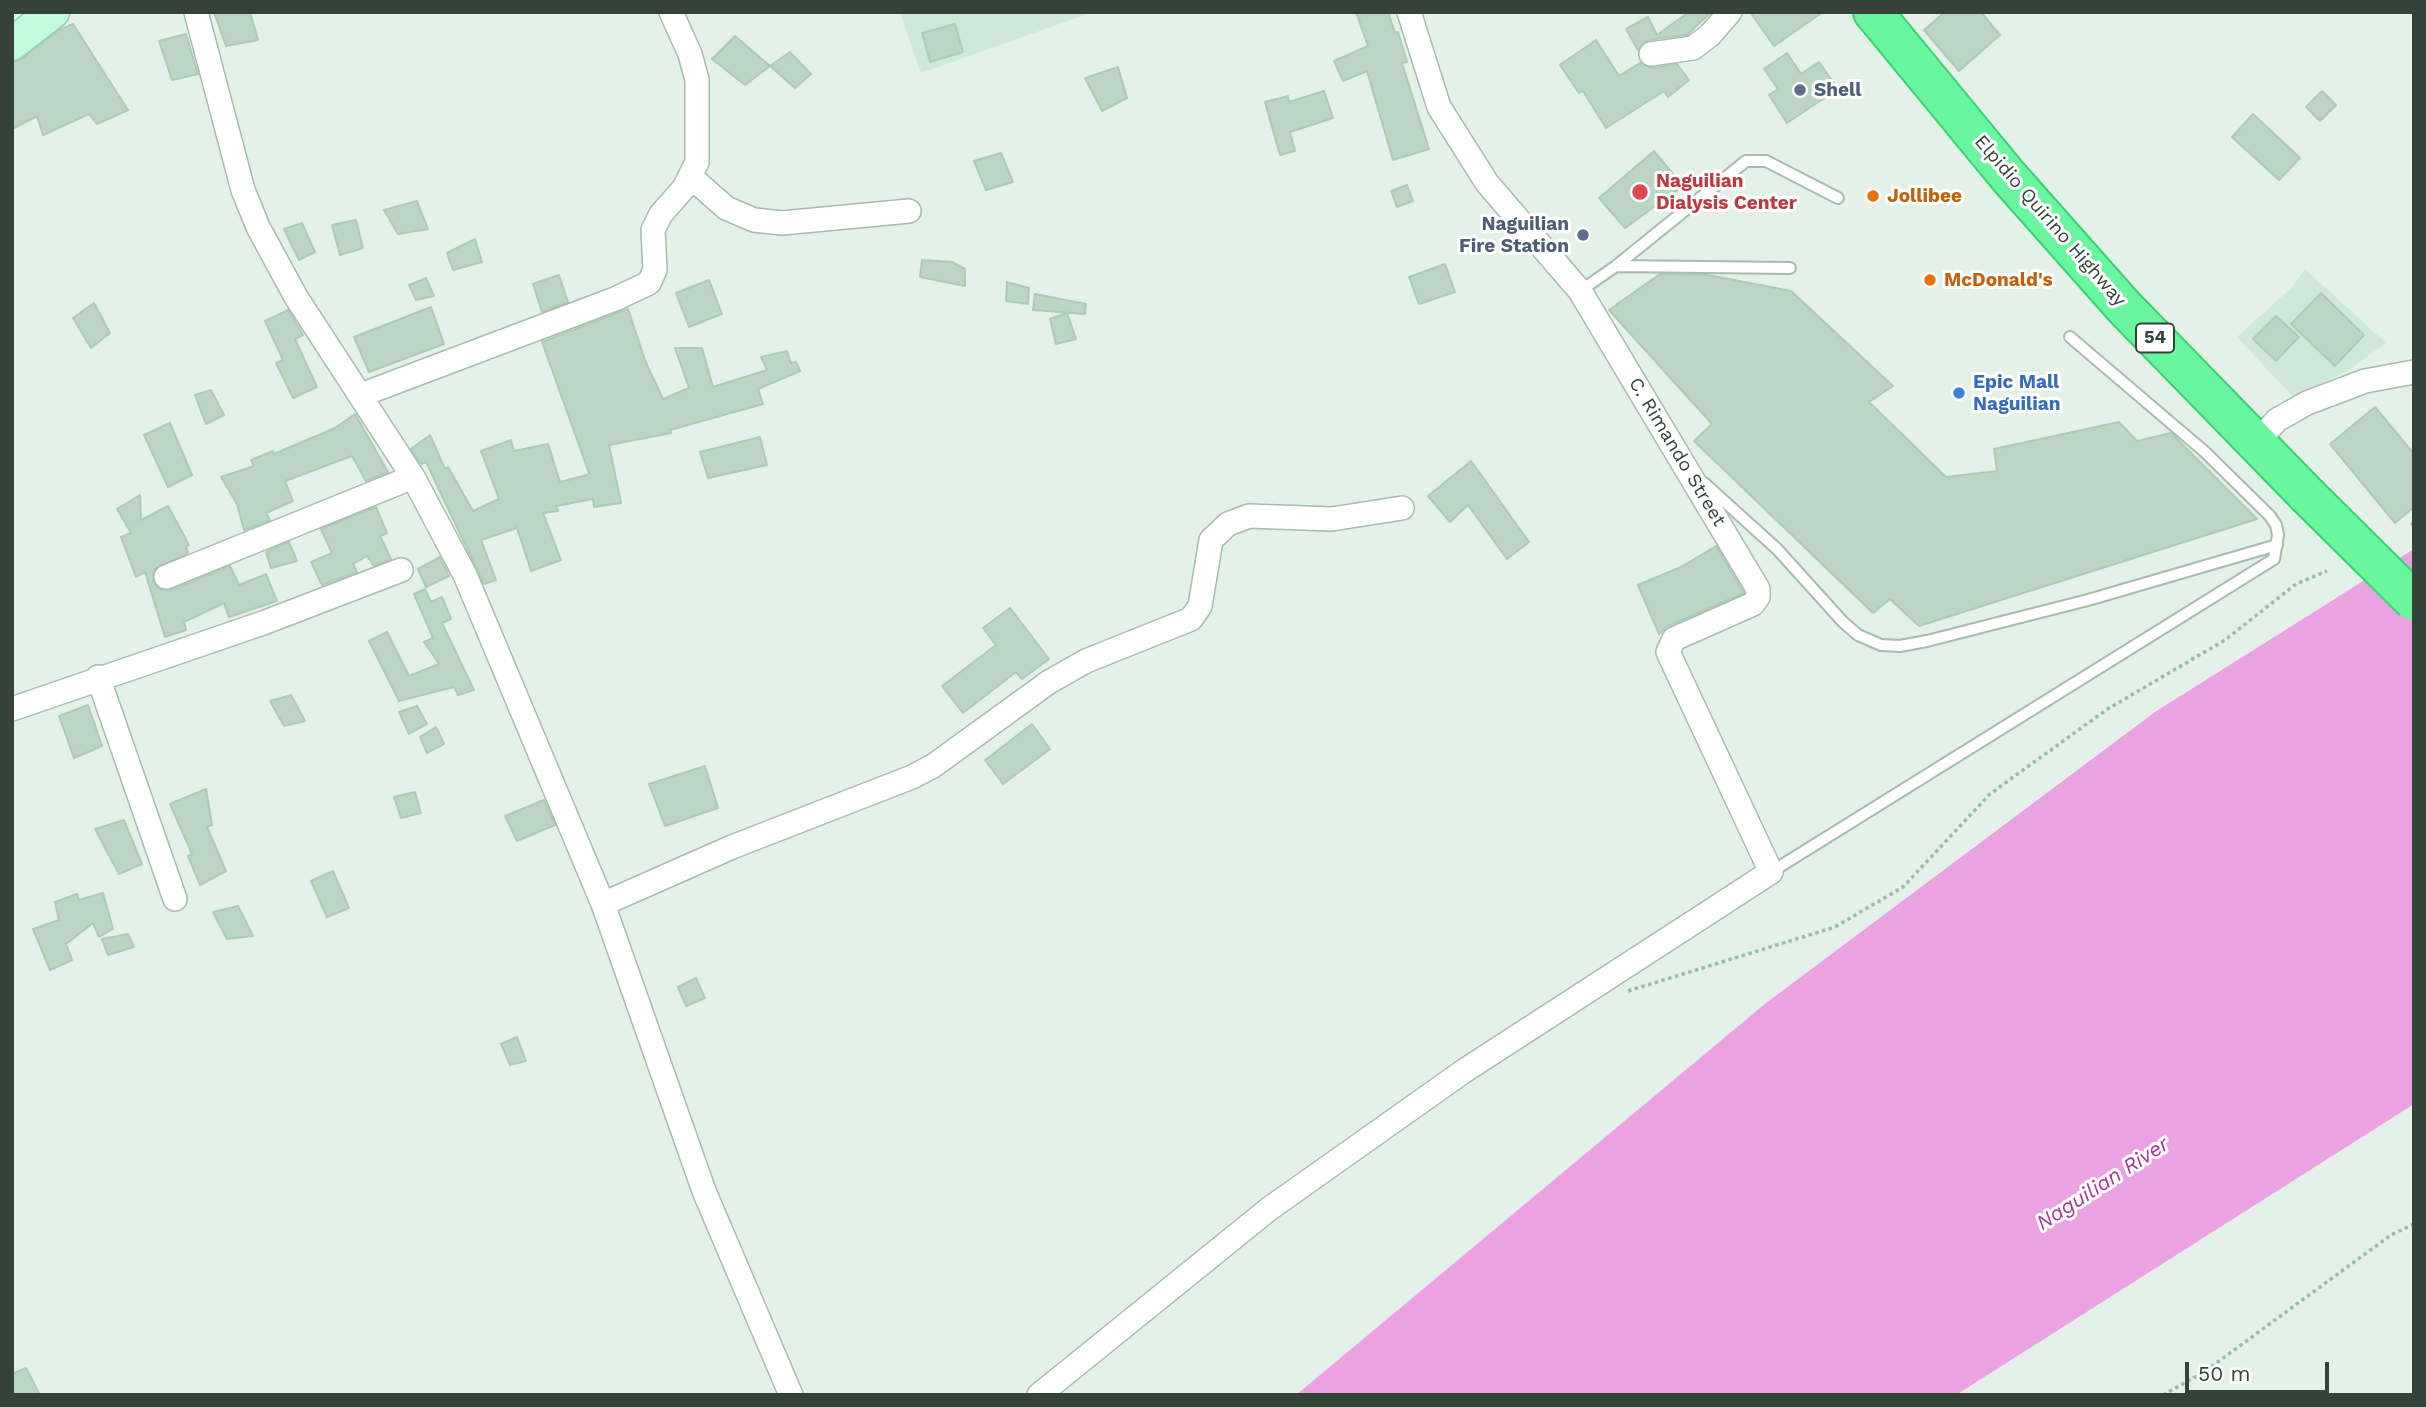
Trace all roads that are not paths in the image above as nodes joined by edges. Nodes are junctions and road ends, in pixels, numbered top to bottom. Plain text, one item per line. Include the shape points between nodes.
1 (53, 12) edge
2 (196, 12) edge
3 (671, 12) edge
4 (1409, 12) edge
5 (1730, 12) edge
6 (1873, 12) edge
7 (12, 44) edge
8 (1651, 54) dead end
9 (691, 177) junction
10 (1838, 198) dead end
11 (909, 211) dead end
12 (1616, 266) junction
13 (1790, 268) dead end
14 (1580, 291) junction
15 (2070, 337) dead end
16 (2414, 372) edge
17 (361, 395) junction
18 (2257, 442) junction
19 (1683, 464) junction
20 (413, 477) junction
21 (1402, 508) dead end
22 (2277, 545) junction
23 (401, 570) dead end
24 (166, 577) dead end
25 (2414, 601) edge
26 (98, 677) junction
27 (12, 709) edge
28 (1771, 872) junction
29 (175, 899) dead end
30 (603, 904) junction
31 (791, 1395) edge
32 (1039, 1395) edge

1 - 7 street
2 - 17 street via 243,190 258,227 290,288
3 - 9 street via 697,80 697,162
4 - 14 street, C. Rimando Street via 1439,107 1487,183
5 - 8 street via 1693,48
6 - 18 highway, Elpidio Quirino Highway / 54 via 1999,166 2115,297
9 - 11 street via 726,208 754,220 782,223
9 - 17 street via 653,230 655,270 649,283
10 - 12 lane via 1766,161 1746,161
12 - 13 lane
12 - 14 lane
14 - 19 street, C. Rimando Street
15 - 22 lane via 2204,452 2270,516 2276,525
16 - 18 street via 2365,382 2307,403 2277,419
17 - 20 street
18 - 25 highway, Elpidio Quirino Highway / 54, bridge
19 - 22 lane via 1777,550 1843,622 1881,645 1927,641
19 - 28 street, C. Rimando Street via 1758,589 1758,597 1753,604 1674,639 1668,652
20 - 24 street
20 - 30 street via 465,575
21 - 30 street via 1332,519 1249,516 1228,524 1212,540 1199,606 1191,619 1086,661 912,777 732,847
22 - 28 lane via 2274,558 2260,570
23 - 26 street via 263,623
26 - 27 street
26 - 29 street
28 - 32 street via 1464,1070 1269,1209
30 - 31 street via 704,1191

